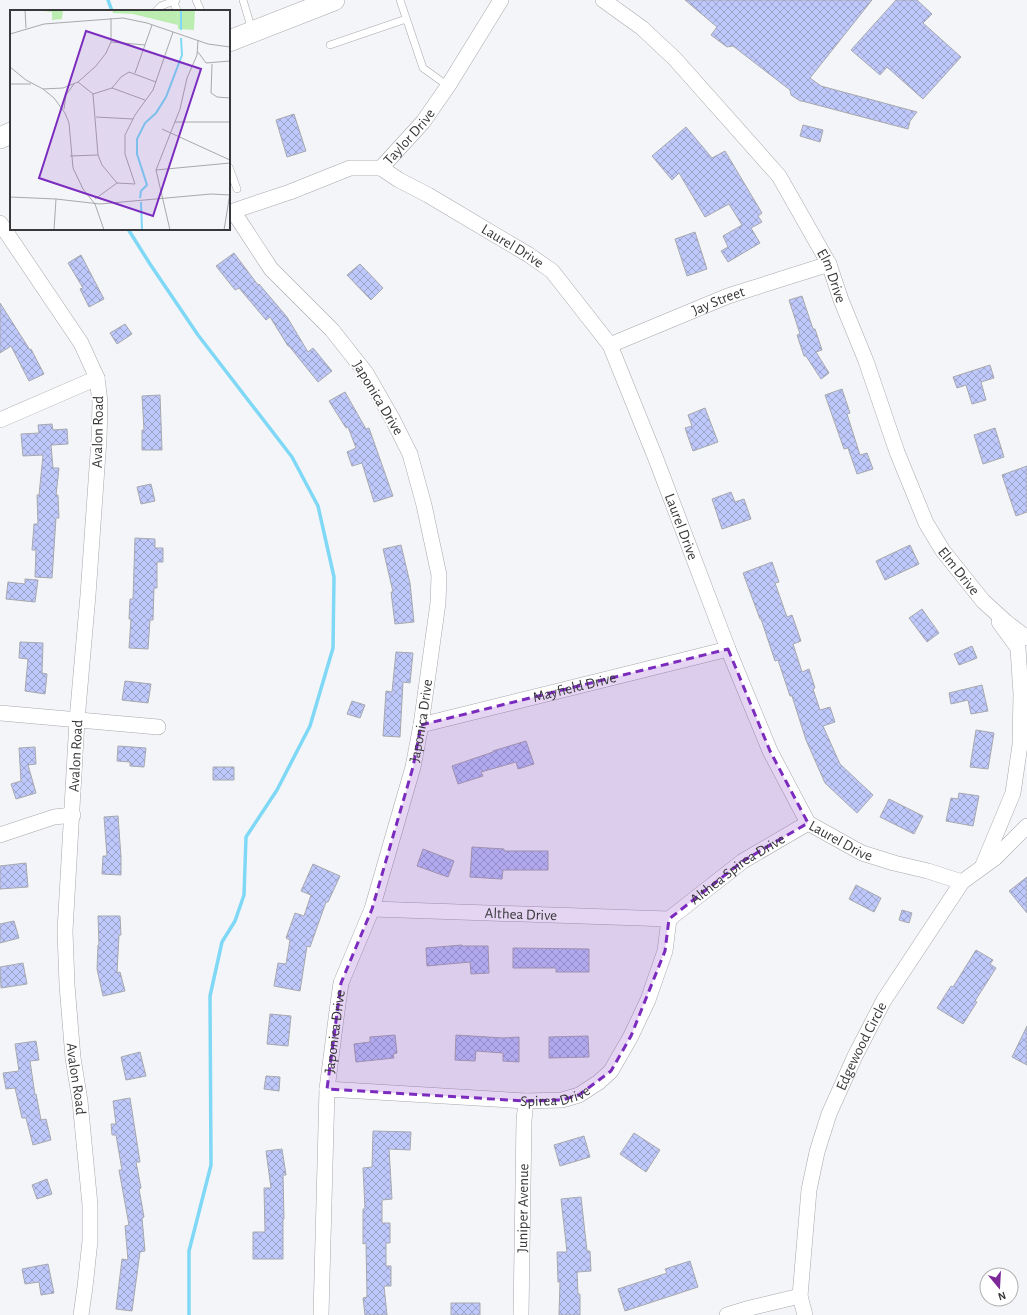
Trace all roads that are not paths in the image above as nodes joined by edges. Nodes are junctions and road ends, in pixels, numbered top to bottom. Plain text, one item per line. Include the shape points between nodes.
1 (196, 0) edge
2 (242, 0) edge
3 (334, 0) edge
4 (400, 0) edge
5 (500, 0) edge
6 (603, 0) edge
7 (175, 1) edge
8 (157, 10) edge
9 (177, 10) edge
10 (201, 10) edge
11 (406, 19) junction
12 (252, 32) junction
13 (230, 41) edge
14 (330, 44) dead end
15 (448, 86) junction
16 (10, 133) edge
17 (0, 138) edge
18 (381, 168) junction
19 (230, 170) edge
20 (237, 189) dead end
21 (266, 200) joint
22 (0, 223) edge
23 (829, 264) junction
24 (610, 345) junction
25 (97, 378) junction
26 (0, 420) edge
27 (983, 601) junction
28 (1027, 638) edge
29 (728, 649) junction
30 (0, 713) edge
31 (77, 720) junction
32 (421, 725) junction
33 (158, 727) dead end
34 (73, 815) junction
35 (808, 823) junction
36 (1027, 826) edge
37 (0, 835) edge
38 (982, 868) junction
39 (962, 882) junction
40 (372, 909) junction
41 (670, 919) junction
42 (327, 1089) junction
43 (526, 1101) junction
44 (800, 1296) junction
45 (81, 1315) edge
46 (321, 1315) edge
47 (521, 1315) edge
48 (727, 1315) edge
49 (805, 1315) edge

1 - 10 lane
2 - 12 lane
3 - 12 main road via 304,8
4 - 11 lane
5 - 15 street, Taylor Drive
6 - 23 street, Elm Drive via 642,28 675,59 779,176
7 - 8 lane
7 - 9 lane
11 - 14 lane
11 - 15 lane via 423,68
12 - 13 main road
15 - 18 street, Taylor Drive via 422,122
16 - 17 main road
18 - 21 street, Taylor Drive via 350,168
18 - 24 street, Laurel Drive via 552,271
19 - 20 lane
21 - 32 street, Japonica Drive via 234,211 271,269 332,330 366,373 410,454 424,505 438,575 438,603
22 - 25 street, Avalon Road via 81,343
23 - 24 street, Jay Street via 728,296
23 - 27 street, Elm Drive via 840,300 866,361 897,452 926,523 943,551
24 - 29 street, Laurel Drive
25 - 26 street
25 - 31 street, Avalon Road via 100,402 99,446
27 - 28 street, Elm Drive
27 - 38 street, Elm Drive via 1018,648 1021,694 1020,745 1013,793
29 - 32 street, Mayfield Drive
29 - 35 street, Laurel Drive via 770,751
30 - 31 street
31 - 33 street
31 - 34 street, Avalon Road
32 - 40 street, Japonica Drive via 413,767
34 - 37 street via 54,817
34 - 45 street, Avalon Road via 65,931 67,985 90,1205 90,1241
35 - 39 street, Laurel Drive via 862,853
35 - 41 street, Althea Spirea Drive via 744,861
36 - 38 street, Edgewood Circle
38 - 39 street, Edgewood Circle
39 - 44 street, Edgewood Circle via 884,1000 855,1056 830,1114 817,1152 809,1190
40 - 41 street, Althea Drive
40 - 42 street, Japonica Drive via 341,983
41 - 43 street, Spirea Drive via 665,951 648,1000 611,1070 599,1082 579,1095 562,1100
42 - 43 street, Spirea Drive
42 - 46 street, Japonica Drive
43 - 47 street, Juniper Avenue
44 - 48 street
44 - 49 street, Edgewood Circle

